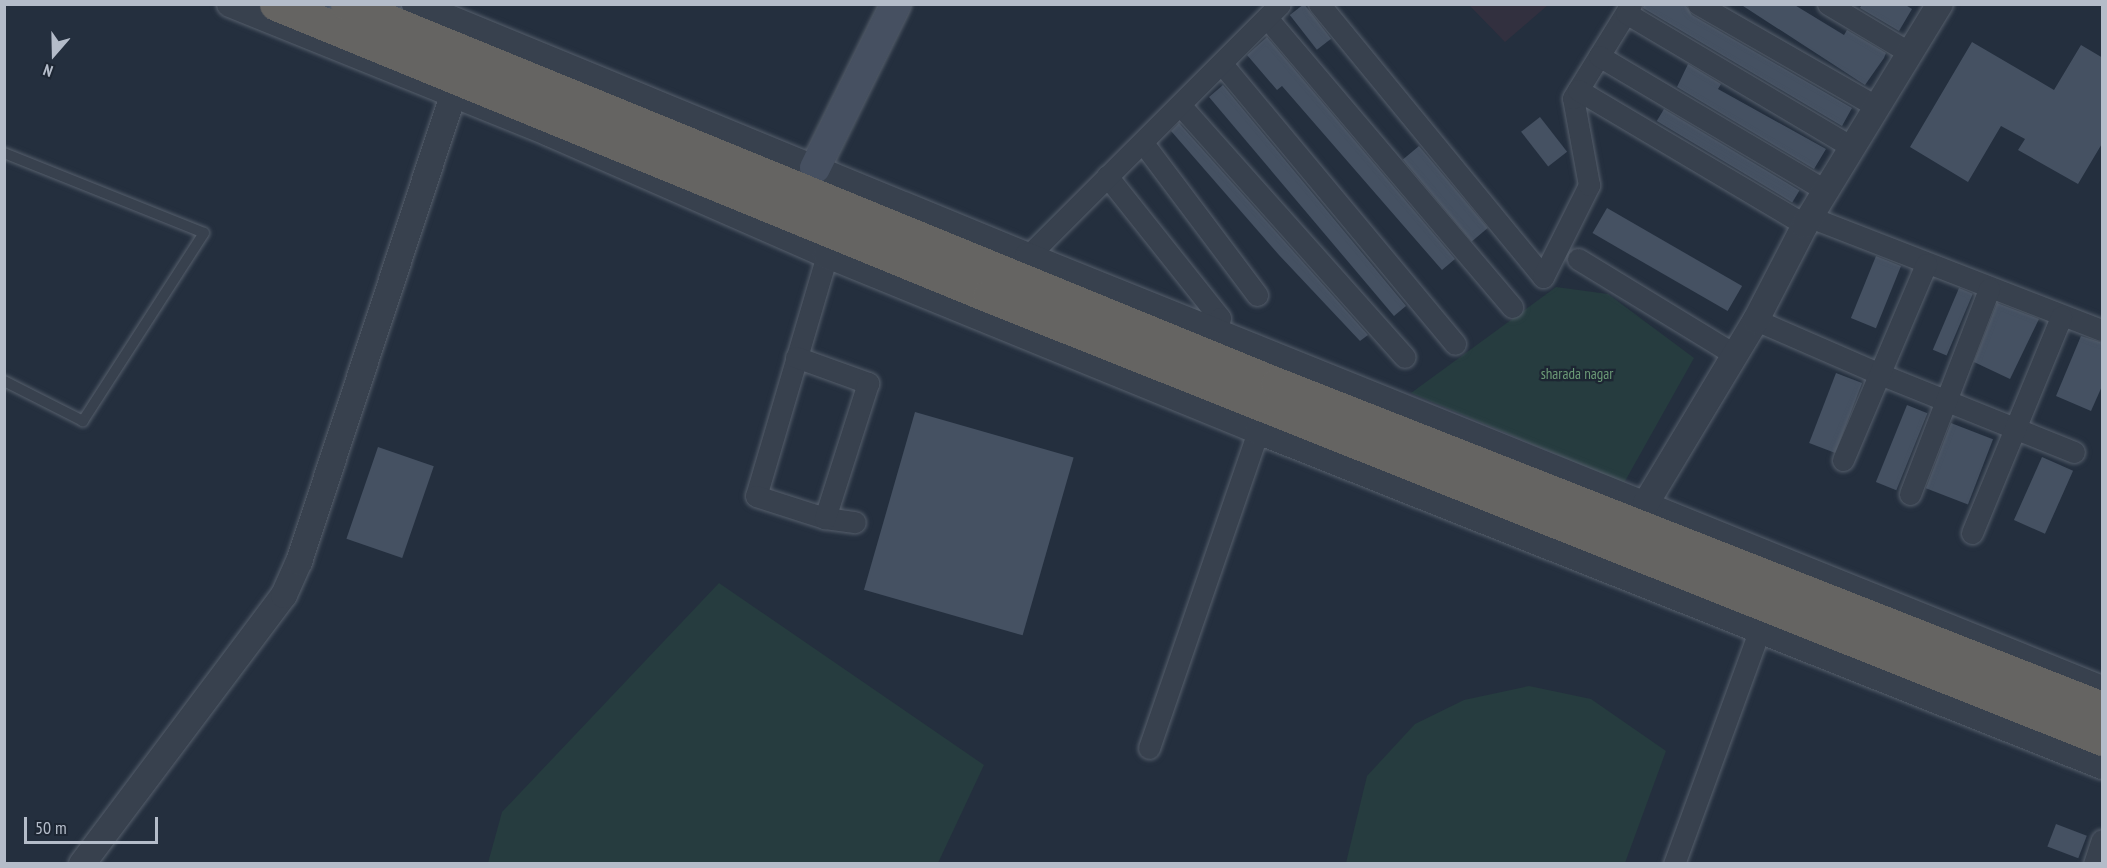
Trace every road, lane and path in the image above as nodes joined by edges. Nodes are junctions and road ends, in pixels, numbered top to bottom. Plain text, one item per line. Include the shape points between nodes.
1 (230, 4) edge
2 (276, 4) edge
3 (347, 4) edge
4 (415, 4) edge
5 (896, 4) edge
6 (1319, 4) edge
7 (1698, 4) edge
8 (1828, 4) edge
9 (1940, 4) edge
10 (1628, 9) edge
11 (1274, 11) edge
12 (308, 19) edge
13 (378, 34) edge
14 (1910, 53) junction
15 (1599, 56) junction
16 (1222, 64) junction
17 (455, 88) junction
18 (1578, 90) junction
19 (1181, 106) junction
20 (1877, 107) junction
21 (1143, 143) junction
22 (1852, 147) junction
23 (4, 153) edge
24 (815, 168) junction
25 (731, 175) junction
26 (1107, 176) junction
27 (768, 190) junction
28 (1826, 191) junction
29 (1807, 221) junction
30 (827, 255) junction
31 (1028, 256) junction
32 (1578, 260) dead end
33 (1926, 264) junction
34 (1989, 289) junction
35 (1257, 296) dead end
36 (1512, 307) dead end
37 (2061, 317) junction
38 (1756, 320) junction
39 (1216, 330) junction
40 (2103, 330) edge
41 (1455, 344) dead end
42 (1735, 355) junction
43 (796, 357) junction
44 (1405, 357) dead end
45 (1880, 374) junction
46 (4, 381) edge
47 (1947, 401) junction
48 (1262, 419) junction
49 (2015, 428) junction
50 (2074, 452) dead end
51 (1843, 460) dead end
52 (1910, 494) dead end
53 (1646, 503) junction
54 (825, 518) junction
55 (855, 522) dead end
56 (1972, 532) dead end
57 (1823, 589) junction
58 (1763, 620) junction
59 (2103, 689) edge
60 (2103, 708) edge
61 (2103, 739) edge
62 (1149, 748) dead end
63 (2103, 766) edge
64 (2103, 840) edge
65 (82, 864) edge
66 (1674, 864) edge
67 (2094, 864) edge

1 - 12 street
2 - 12 highway
3 - 13 highway
4 - 25 street
5 - 24 main road
6 - 18 street via 1543,277 1589,185 1573,98
7 - 20 street
8 - 14 street
9 - 14 street
10 - 15 street
10 - 22 street
11 - 16 street
11 - 36 street
12 - 13 highway
13 - 17 highway
13 - 25 highway
14 - 20 street
15 - 18 street
15 - 28 street
16 - 19 street
16 - 41 street
17 - 25 highway via 552,126
17 - 65 street via 303,551 284,595
18 - 29 street
19 - 21 street
19 - 44 street
20 - 22 street
21 - 26 street
21 - 35 street
22 - 28 street
23 - 46 lane via 204,233 83,421
24 - 27 street
24 - 31 street
25 - 27 highway
25 - 27 street
26 - 31 street
26 - 39 street via 1220,318
27 - 30 street
27 - 48 highway
27 - 57 highway
28 - 29 street
29 - 33 street
29 - 38 street
30 - 43 street
30 - 48 street
31 - 39 street
32 - 42 street
33 - 34 street
33 - 45 street
34 - 37 street
34 - 47 street
37 - 40 street
37 - 49 street
38 - 42 street
38 - 45 street
39 - 53 street
42 - 53 street
43 - 54 street via 756,496
43 - 54 street via 868,383
45 - 47 street
45 - 51 street
47 - 49 street
47 - 52 street
48 - 58 highway
48 - 62 street
49 - 50 street
49 - 56 street
53 - 57 street
54 - 55 street
57 - 59 street
57 - 60 highway
58 - 61 highway
58 - 63 street
58 - 66 street
64 - 67 street

